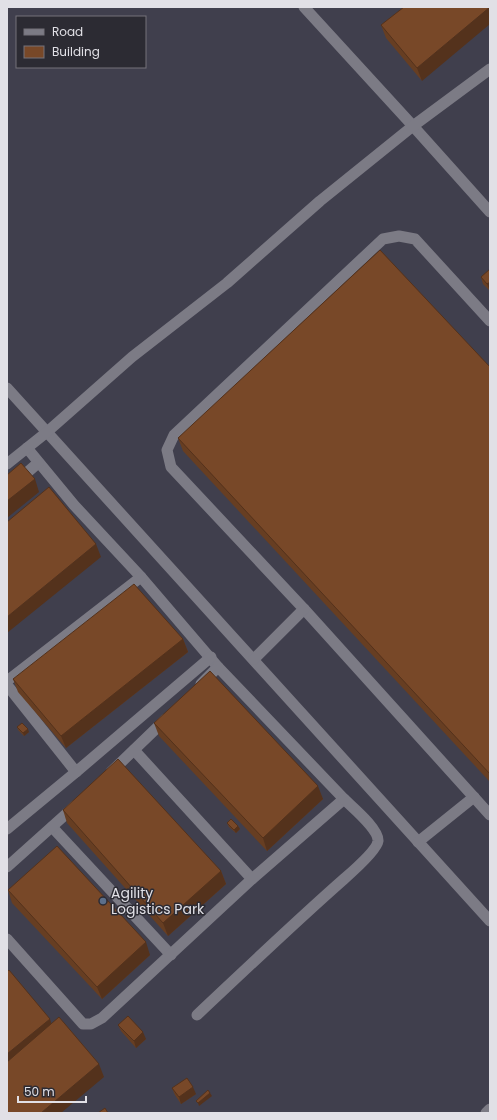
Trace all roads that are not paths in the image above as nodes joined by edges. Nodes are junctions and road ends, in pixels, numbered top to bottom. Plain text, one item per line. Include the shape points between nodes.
1 (304, 7) edge
2 (490, 69) edge
3 (414, 126) junction
4 (490, 212) edge
5 (490, 321) edge
6 (7, 388) edge
7 (47, 432) junction
8 (27, 448) junction
9 (38, 463) junction
10 (7, 464) edge
11 (7, 490) edge
12 (141, 577) junction
13 (304, 609) junction
14 (211, 657) junction
15 (254, 659) junction
16 (218, 667) junction
17 (7, 681) edge
18 (7, 685) edge
19 (196, 689) edge
20 (174, 711) edge
21 (134, 750) junction
22 (76, 772) junction
23 (101, 781) edge
24 (85, 796) edge
25 (474, 797) junction
26 (344, 799) junction
27 (490, 815) edge
28 (52, 827) junction
29 (7, 829) edge
30 (418, 842) junction
31 (7, 867) edge
32 (252, 879) junction
33 (490, 921) edge
34 (7, 939) edge
35 (171, 955) junction
36 (197, 1015) dead end
37 (490, 1109) edge
38 (486, 1113) edge

1 - 3 lane
2 - 3 lane
3 - 4 lane
3 - 7 lane via 320,201 227,283 132,357
5 - 13 lane via 415,239 399,236 383,239 174,435 167,450 171,467
6 - 7 lane
7 - 8 lane
7 - 15 lane
8 - 9 lane
8 - 10 lane
9 - 11 lane
9 - 12 lane via 57,490
12 - 14 lane
12 - 17 lane
13 - 15 lane
13 - 25 lane
14 - 16 lane
14 - 22 lane
15 - 30 lane
16 - 19 lane
16 - 26 lane
18 - 22 lane
20 - 21 lane
21 - 23 lane
21 - 32 lane
22 - 29 lane
24 - 28 lane
25 - 27 lane
25 - 30 lane
26 - 32 lane
26 - 36 lane via 377,834 376,846 362,863
28 - 31 lane
28 - 35 lane
30 - 33 lane
32 - 35 lane
34 - 35 lane via 83,1024 91,1024 102,1018
37 - 38 lane

